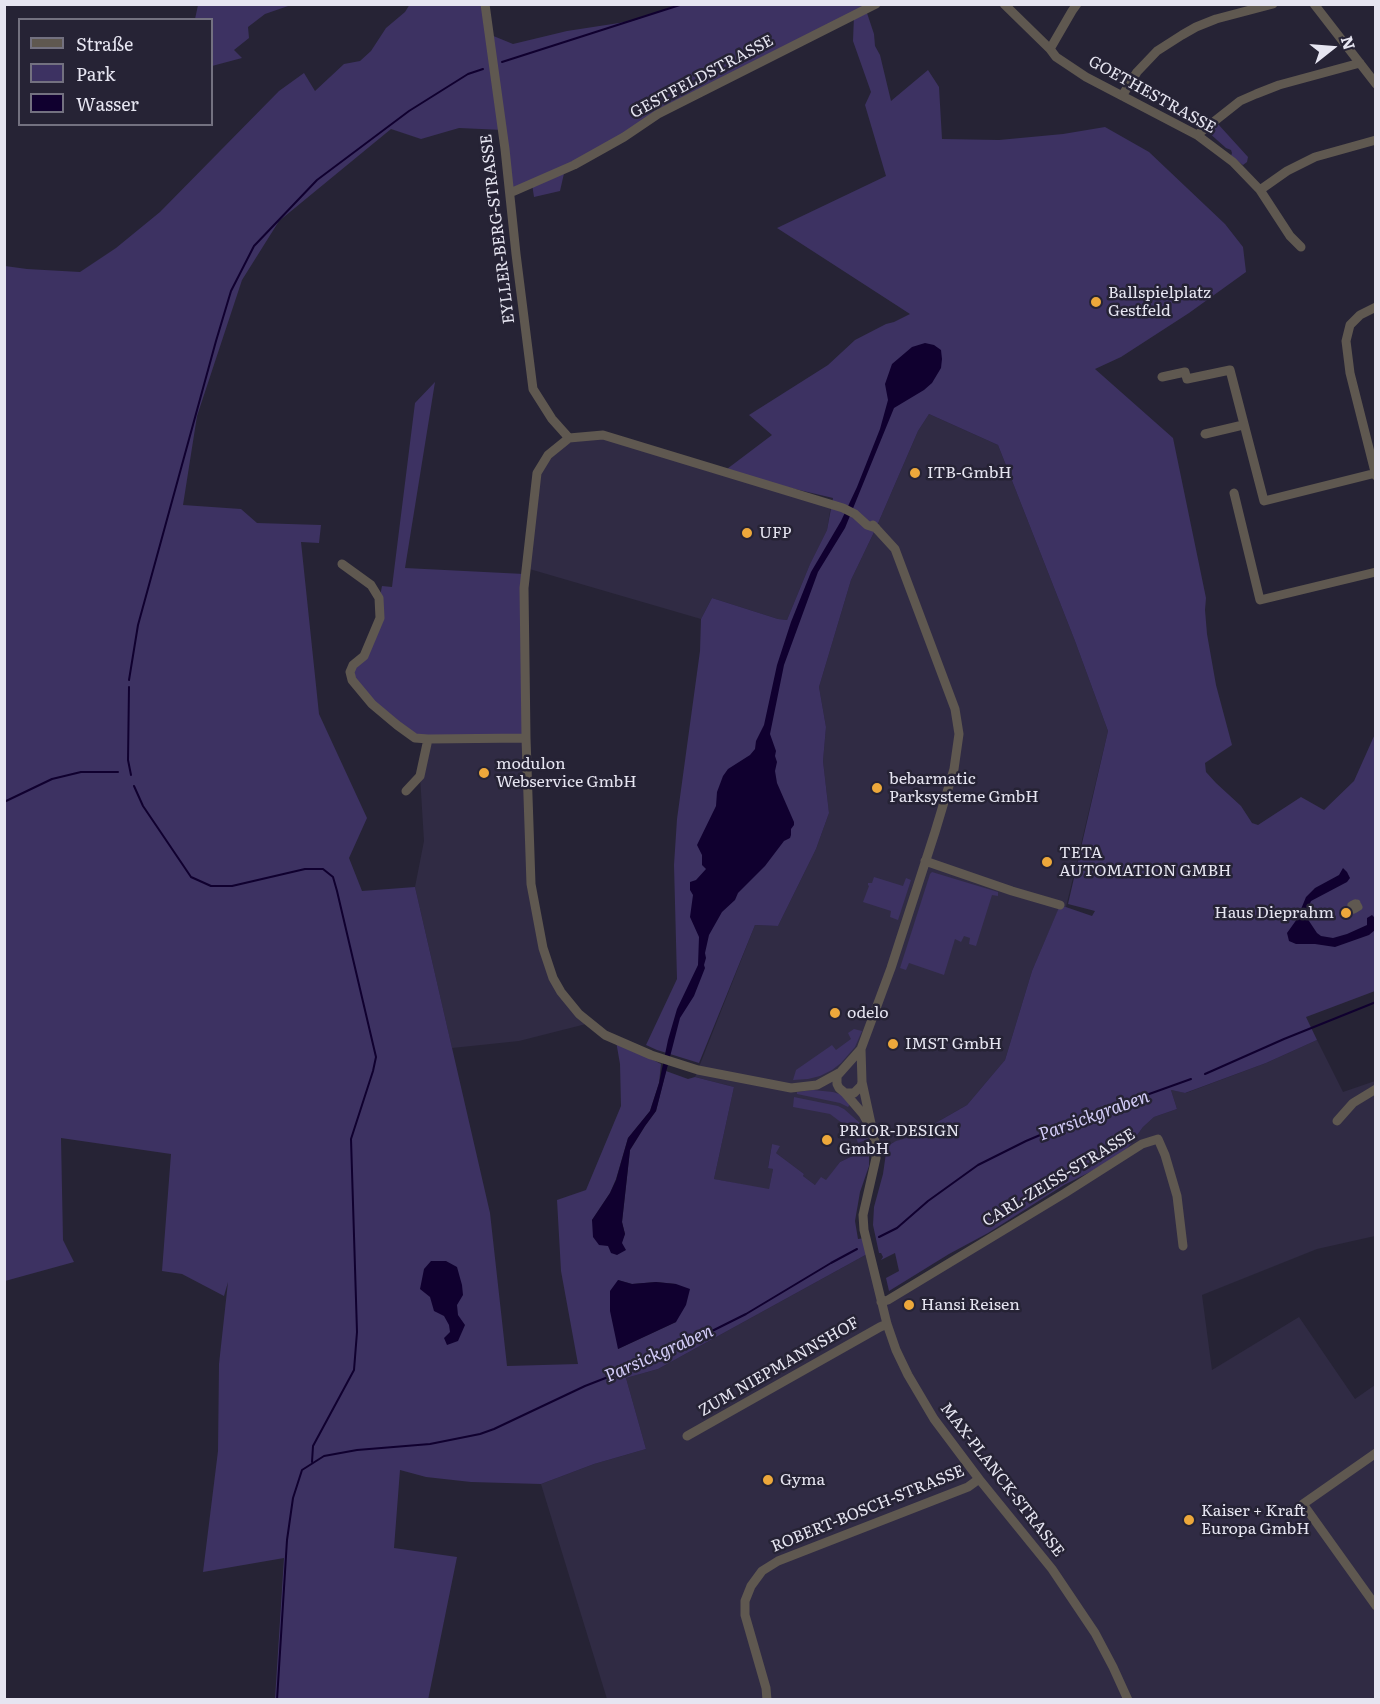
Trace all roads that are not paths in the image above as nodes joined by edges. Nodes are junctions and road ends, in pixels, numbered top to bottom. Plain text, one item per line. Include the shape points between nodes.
1 (484, 4) edge
2 (876, 4) edge
3 (1004, 4) edge
4 (1077, 4) edge
5 (1273, 4) edge
6 (1314, 4) edge
7 (1050, 49) junction
8 (1360, 63) junction
9 (1376, 84) edge
10 (1122, 96) junction
11 (1197, 135) junction
12 (1376, 140) edge
13 (1260, 190) junction
14 (510, 193) junction
15 (1301, 247) dead end
16 (1376, 307) edge
17 (1162, 377) dead end
18 (1243, 425) junction
19 (1205, 434) dead end
20 (569, 438) junction
21 (1375, 474) edge
22 (1234, 493) dead end
23 (342, 564) dead end
24 (1376, 572) edge
25 (526, 738) junction
26 (428, 739) junction
27 (406, 791) dead end
28 (925, 861) junction
29 (1060, 905) dead end
30 (861, 1049) junction
31 (842, 1071) junction
32 (862, 1079) junction
33 (817, 1085) junction
34 (1376, 1089) edge
35 (843, 1092) junction
36 (1338, 1121) dead end
37 (874, 1136) junction
38 (1183, 1246) dead end
39 (881, 1302) junction
40 (887, 1324) junction
41 (687, 1436) dead end
42 (1376, 1453) edge
43 (979, 1479) junction
44 (1376, 1606) edge
45 (767, 1700) edge
46 (1128, 1700) edge

1 - 14 street, EYLLER-BERG-STRASSE
2 - 14 street, GESTFELDSTRASSE via 658,114 574,165
3 - 7 street, GOETHESTRASSE
4 - 7 street
5 - 10 street via 1216,20 1182,35 1157,51
6 - 8 street
7 - 10 street, GOETHESTRASSE via 1086,77
8 - 9 street
8 - 11 street via 1279,85 1240,101
10 - 11 street, GOETHESTRASSE
11 - 13 street, GOETHESTRASSE via 1233,162
12 - 13 street via 1315,157
13 - 15 street, GOETHESTRASSE
14 - 20 street, EYLLER-BERG-STRASSE via 533,388
16 - 21 street via 1350,326 1346,341
17 - 18 street via 1185,372 1187,379 1230,370
18 - 19 street
18 - 21 street via 1263,501
20 - 25 street via 548,455 537,473 524,588
20 - 28 street via 603,435 843,508 870,520 886,538 895,549 955,709 957,751
22 - 24 street via 1260,600
23 - 26 street via 371,585 379,598 380,618 364,656 350,672 352,680 372,704 415,738
25 - 26 street
25 - 33 street via 531,884 543,948 553,978 579,1014 616,1041 698,1071 791,1088
26 - 27 street via 420,776
28 - 29 street
28 - 30 street
30 - 31 street
30 - 32 street, MAX-PLANCK-STRASSE
31 - 32 street via 854,1069
31 - 33 street
31 - 35 street via 837,1084
32 - 35 street via 856,1092
32 - 37 street, MAX-PLANCK-STRASSE
33 - 35 street
34 - 36 street via 1353,1103
35 - 37 street via 864,1114
37 - 39 street, MAX-PLANCK-STRASSE via 876,1158 863,1215
38 - 39 street, CARL-ZEISS-STRASSE via 1177,1196 1158,1139 1142,1144
39 - 40 street, MAX-PLANCK-STRASSE
40 - 41 street, ZUM NIEPMANNSHOF
40 - 43 street, MAX-PLANCK-STRASSE via 908,1375 934,1419
42 - 44 street via 1303,1504
43 - 45 street, ROBERT-BOSCH-STRASSE via 968,1487 778,1561 762,1571 745,1601 745,1615
43 - 46 street, MAX-PLANCK-STRASSE via 1052,1569 1089,1624

